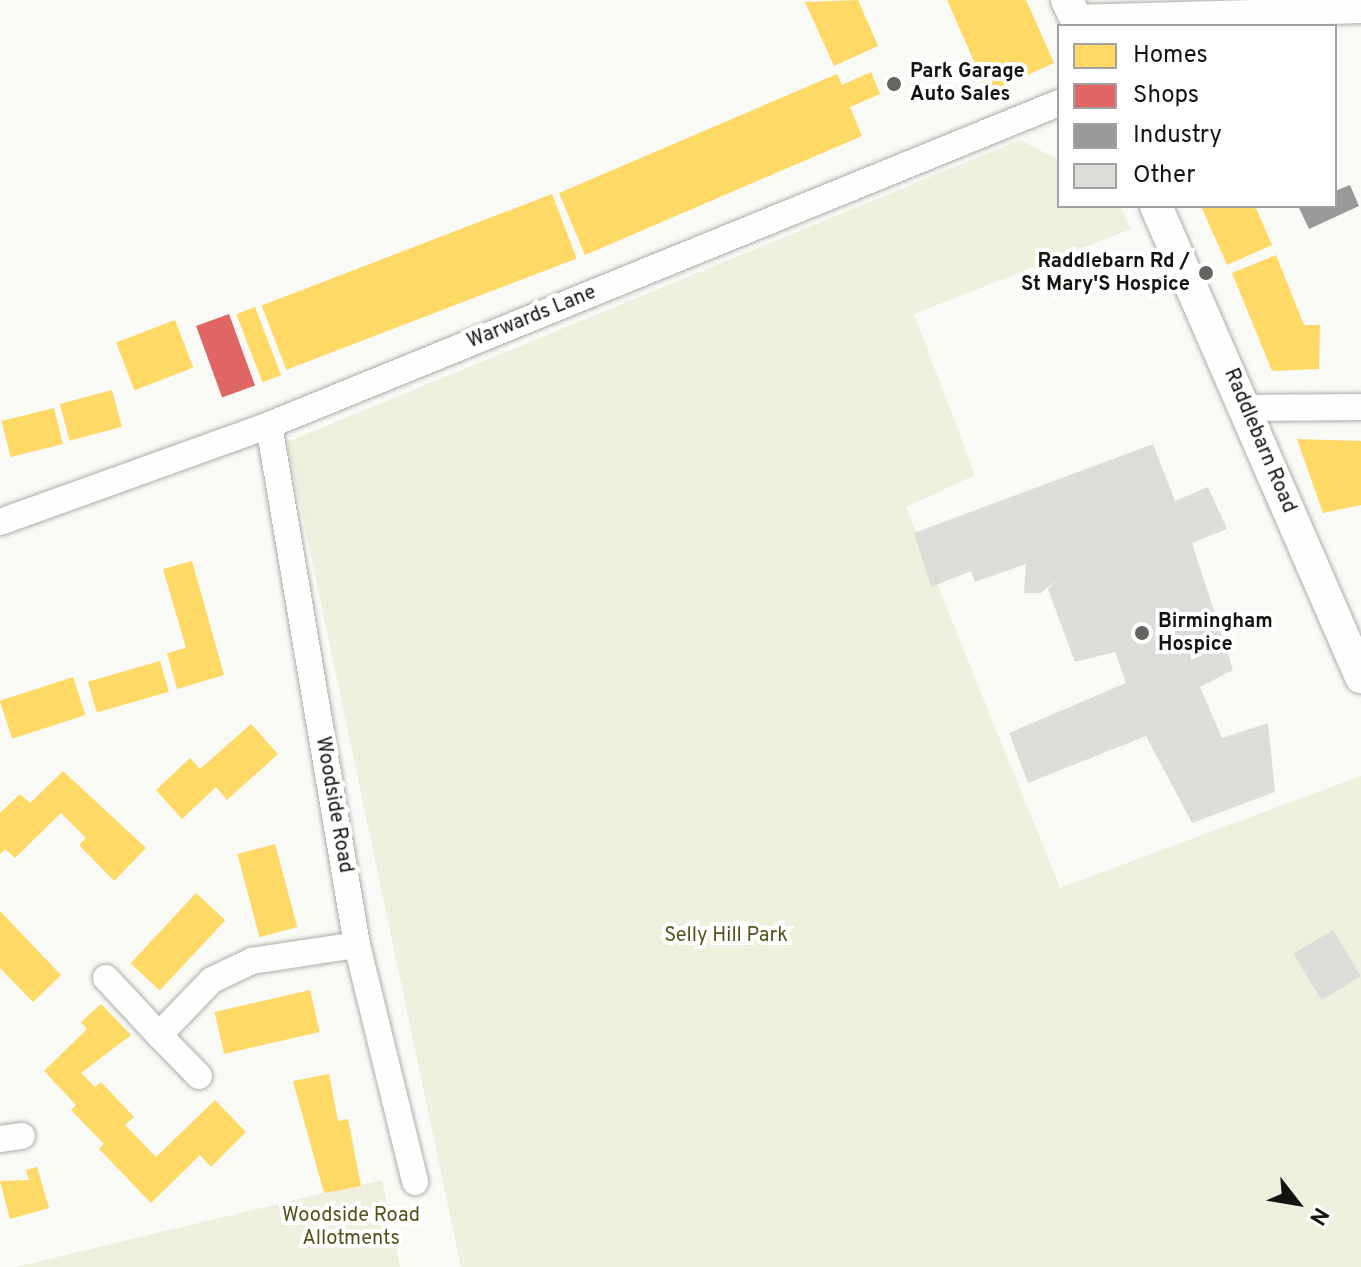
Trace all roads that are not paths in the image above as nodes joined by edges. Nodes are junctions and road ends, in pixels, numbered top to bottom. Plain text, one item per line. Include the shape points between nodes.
1 (1361, 10) edge
2 (1074, 15) edge
3 (1057, 104) edge
4 (1157, 208) edge
5 (1361, 407) edge
6 (1245, 408) junction
7 (269, 425) junction
8 (0, 522) edge
9 (1361, 677) edge
10 (357, 945) junction
11 (106, 978) dead end
12 (159, 1035) junction
13 (199, 1076) dead end
14 (415, 1182) dead end

1 - 2 street
3 - 7 street, Warwards Lane
4 - 6 street, Raddlebarn Road
5 - 6 street
6 - 9 street, Raddlebarn Road
7 - 8 street, Warwards Lane
7 - 10 street, Woodside Road
10 - 12 street via 252,961 212,980
10 - 14 street, Woodside Road
11 - 12 street
12 - 13 street

